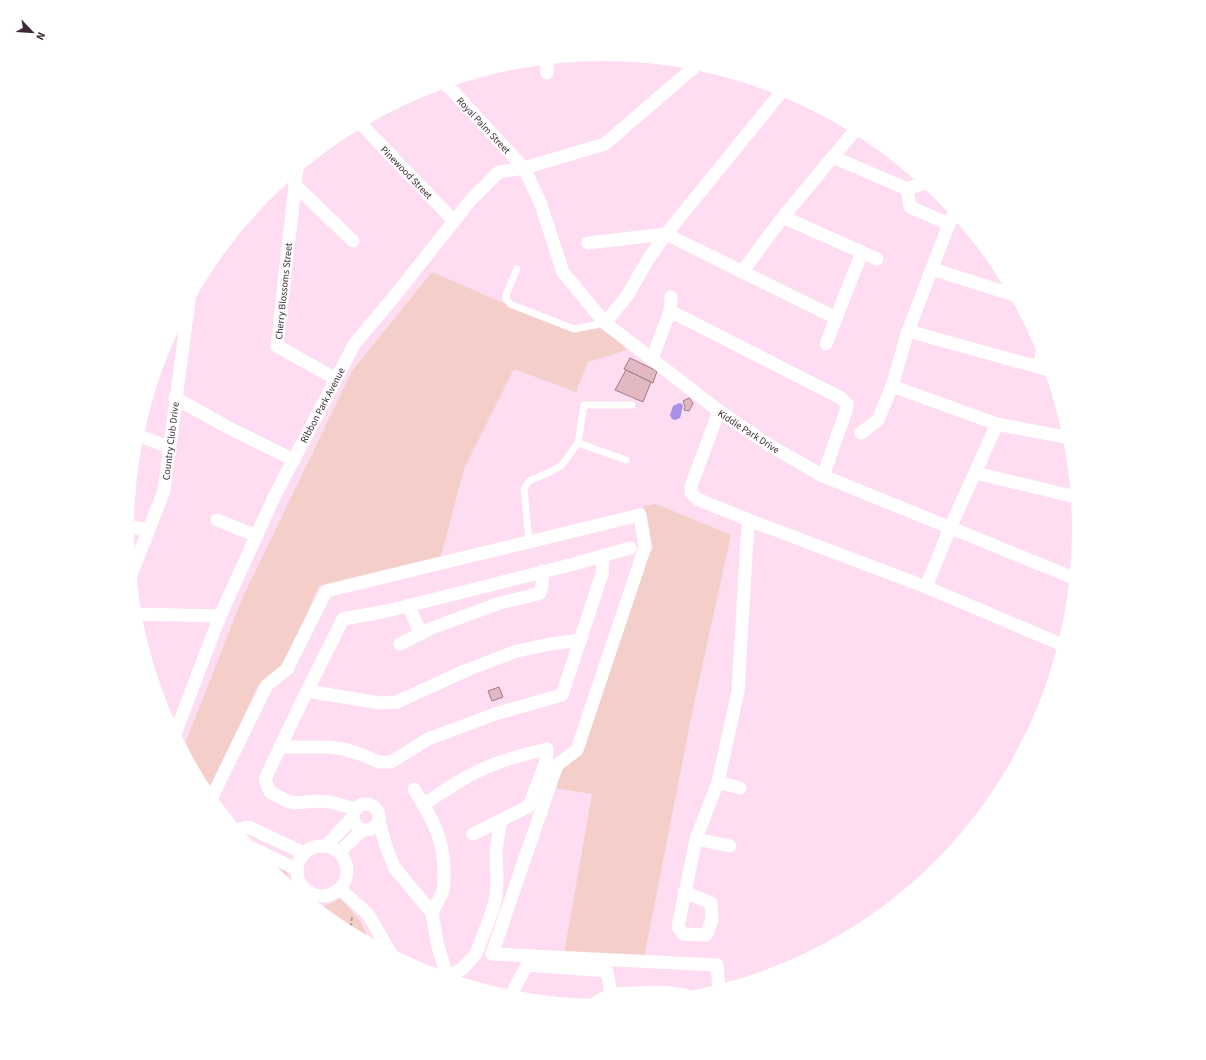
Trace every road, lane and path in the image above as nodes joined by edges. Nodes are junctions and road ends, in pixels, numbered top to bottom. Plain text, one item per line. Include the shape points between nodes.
1 (547, 64) edge
2 (691, 70) edge
3 (547, 73) dead end
4 (449, 87) edge
5 (778, 96) edge
6 (364, 127) edge
7 (853, 133) edge
8 (833, 157) junction
9 (524, 168) junction
10 (296, 175) edge
11 (920, 184) edge
12 (295, 185) junction
13 (907, 189) junction
14 (783, 217) junction
15 (952, 217) edge
16 (454, 221) junction
17 (948, 224) junction
18 (666, 234) junction
19 (353, 241) dead end
20 (588, 243) dead end
21 (862, 252) junction
22 (877, 259) dead end
23 (517, 269) dead end
24 (932, 269) junction
25 (742, 272) junction
26 (1007, 293) edge
27 (671, 297) dead end
28 (670, 311) junction
29 (186, 316) edge
30 (836, 318) junction
31 (605, 323) junction
32 (908, 330) junction
33 (826, 344) dead end
34 (652, 359) junction
35 (1043, 368) edge
36 (336, 379) junction
37 (892, 386) junction
38 (175, 398) junction
39 (632, 405) dead end
40 (719, 411) junction
41 (997, 424) junction
42 (861, 433) dead end
43 (143, 437) edge
44 (1062, 437) edge
45 (578, 443) junction
46 (169, 446) junction
47 (294, 460) junction
48 (626, 460) dead end
49 (976, 473) junction
50 (823, 476) junction
51 (1071, 495) edge
52 (217, 520) dead end
53 (749, 520) junction
54 (134, 527) edge
55 (950, 528) junction
56 (148, 530) junction
57 (257, 536) junction
58 (529, 542) junction
59 (630, 548) dead end
60 (603, 556) junction
61 (135, 565) edge
62 (542, 571) junction
63 (1069, 576) edge
64 (926, 587) junction
65 (408, 605) junction
66 (142, 614) edge
67 (220, 616) junction
68 (421, 634) junction
69 (581, 640) junction
70 (1058, 643) edge
71 (400, 644) dead end
72 (307, 692) junction
73 (178, 727) edge
74 (280, 747) junction
75 (718, 782) junction
76 (740, 788) dead end
77 (414, 789) dead end
78 (214, 793) edge
79 (424, 804) junction
80 (354, 814) junction
81 (501, 820) junction
82 (379, 822) junction
83 (241, 829) edge
84 (363, 830) junction
85 (472, 834) dead end
86 (696, 839) junction
87 (326, 846) junction
88 (730, 846) dead end
89 (339, 852) junction
90 (263, 853) edge
91 (304, 853) junction
92 (296, 869) junction
93 (340, 888) junction
94 (684, 892) dead end
95 (432, 913) junction
96 (386, 946) edge
97 (446, 972) edge
98 (453, 974) edge
99 (719, 984) edge
100 (514, 990) edge
101 (611, 994) junction
102 (673, 994) edge
103 (602, 999) edge

1 - 3 street
2 - 9 street, Ribbon Park Avenue via 606,144
4 - 9 street, Royal Palm Street
5 - 18 street
6 - 16 street, Pinewood Street
7 - 8 street
8 - 13 street
8 - 14 street
9 - 16 street, Ribbon Park Avenue via 499,172
9 - 31 street, Kiddie Park Drive via 540,202 563,272
10 - 12 street, Cherry Blossoms Street
11 - 13 street
12 - 19 street
12 - 36 street, Cherry Blossoms Street via 277,346
13 - 17 street via 910,207
14 - 21 street
14 - 25 street
15 - 17 street
16 - 36 street, Ribbon Park Avenue via 355,343
17 - 24 street
18 - 20 street
18 - 25 street
18 - 31 street via 627,296
21 - 22 street
21 - 30 street
23 - 31 lane via 506,295 510,304 574,330
24 - 26 street
24 - 32 street
25 - 30 street
27 - 28 street
28 - 34 street
28 - 50 street via 841,398 847,404
29 - 38 street, Country Club Drive
30 - 33 street
31 - 34 street, Kiddie Park Drive
32 - 35 street
32 - 37 street
34 - 40 street, Kiddie Park Drive
36 - 47 street, Ribbon Park Avenue
37 - 41 street
37 - 42 street via 878,420
38 - 46 street, Country Club Drive
38 - 47 street
39 - 45 lane via 584,405
40 - 50 street, Kiddie Park Drive
40 - 53 street via 691,486 691,493 697,499
41 - 44 street
41 - 49 street
43 - 46 street
45 - 48 lane
45 - 58 lane via 562,465 529,481 524,489
46 - 56 street, Country Club Drive via 164,491
47 - 57 street, Ribbon Park Avenue
49 - 51 street
49 - 55 street
50 - 55 street, Kiddie Park Drive
52 - 57 street
53 - 64 street
53 - 75 street via 738,691
54 - 56 street
55 - 63 street, Kiddie Park Drive
55 - 64 street
56 - 61 street, Country Club Drive
57 - 67 street, Ribbon Park Avenue
58 - 78 street via 326,591 287,669 267,685
58 - 99 street via 640,515 645,547 576,750 557,765 492,954 717,965
59 - 60 street
60 - 62 street
60 - 69 street via 602,574
62 - 65 street
62 - 68 street via 540,593 500,603
64 - 70 street
65 - 68 street
65 - 72 street via 343,619
66 - 67 street
67 - 73 street, Ribbon Park Avenue
68 - 71 street
69 - 72 street via 517,652 467,670 397,702 380,703
69 - 74 street via 562,695 498,713 428,739 391,762 379,762 336,748
72 - 74 street
74 - 80 street via 265,779 270,792 295,803 330,802
75 - 76 street
75 - 86 street
77 - 79 street
79 - 81 street via 467,777 492,765 547,749 546,762 529,806
79 - 95 street via 436,828 444,866 443,890
80 - 82 street via 362,804 371,804 377,810
80 - 84 street via 356,826
80 - 87 street
81 - 85 street
81 - 98 street via 496,850 497,880 493,909 476,954 462,969
82 - 84 street via 370,831
82 - 95 street via 394,867
83 - 91 street via 248,827
84 - 89 street
86 - 88 street
86 - 94 street
87 - 89 street
87 - 91 street via 311,848
89 - 93 street via 347,866 345,882
90 - 92 street
91 - 92 street
92 - 93 street via 303,888 312,895 322,897
93 - 96 street via 368,914
95 - 97 street via 438,947
100 - 101 street via 526,965 607,971
101 - 102 street
101 - 103 street

